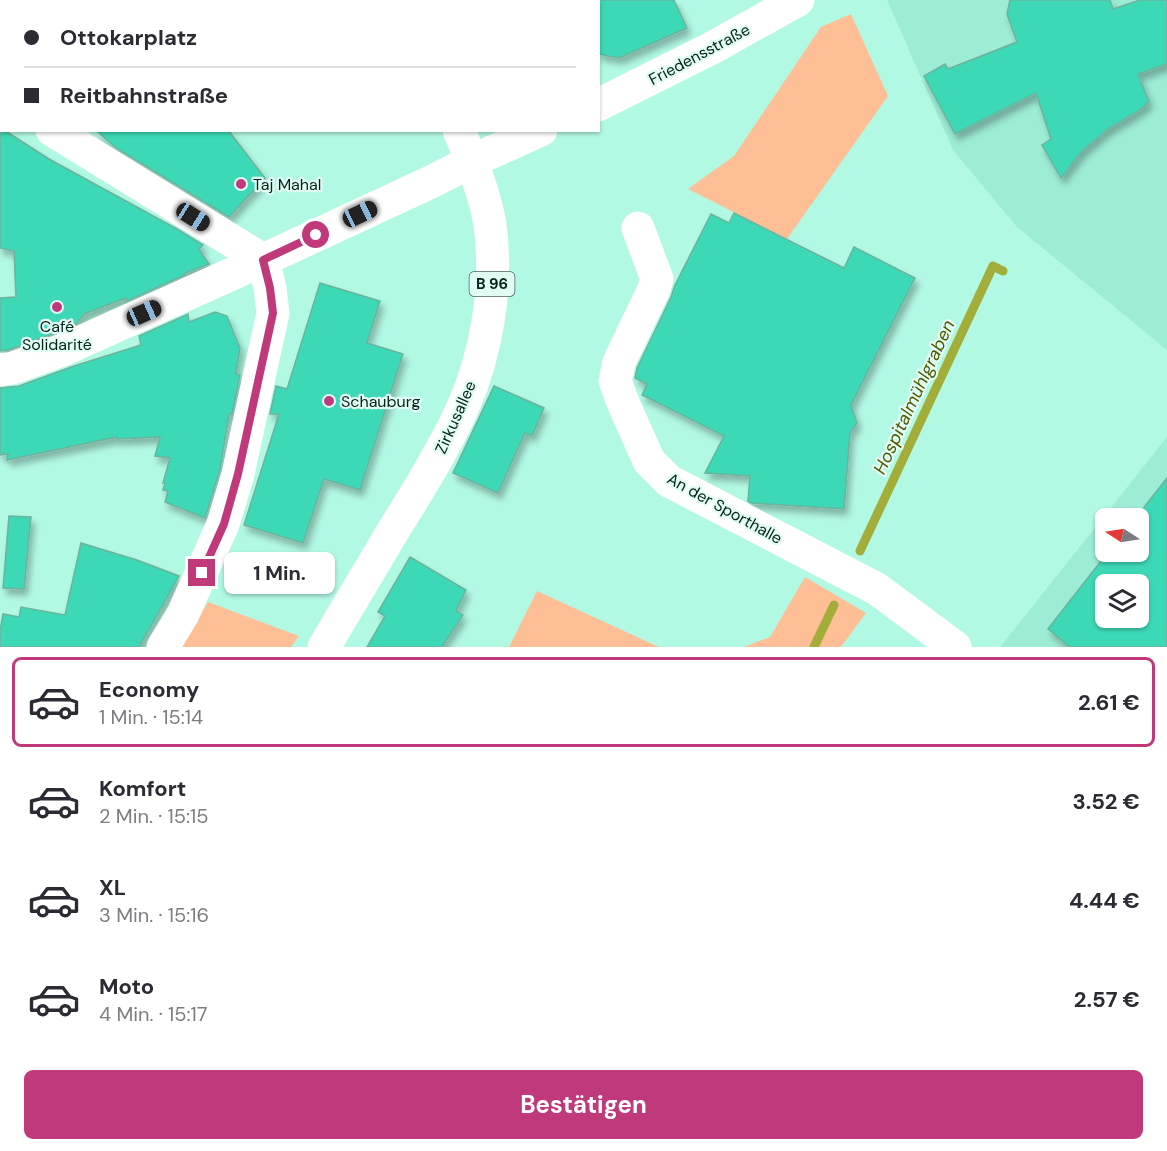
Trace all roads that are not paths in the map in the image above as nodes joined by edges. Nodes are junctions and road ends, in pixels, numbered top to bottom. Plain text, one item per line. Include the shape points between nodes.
1 (798, 0) edge
2 (600, 104) edge
3 (55, 132) edge
4 (460, 132) edge
5 (537, 132) edge
6 (472, 161) junction
7 (638, 228) dead end
8 (263, 260) junction
9 (0, 370) edge
10 (163, 647) edge
11 (324, 647) edge
12 (955, 647) edge

1 - 2 street, Friedensstraße
3 - 8 street
4 - 6 street, B 96
5 - 6 street
6 - 8 street
6 - 11 street, Zirkusallee / B 96 via 490,224 493,266 481,356 464,406 441,451
7 - 12 street, An der Sporthalle via 657,279 619,362 615,381 649,461 669,480 877,589
8 - 9 street via 65,349
8 - 10 street via 273,313 238,474 212,552

